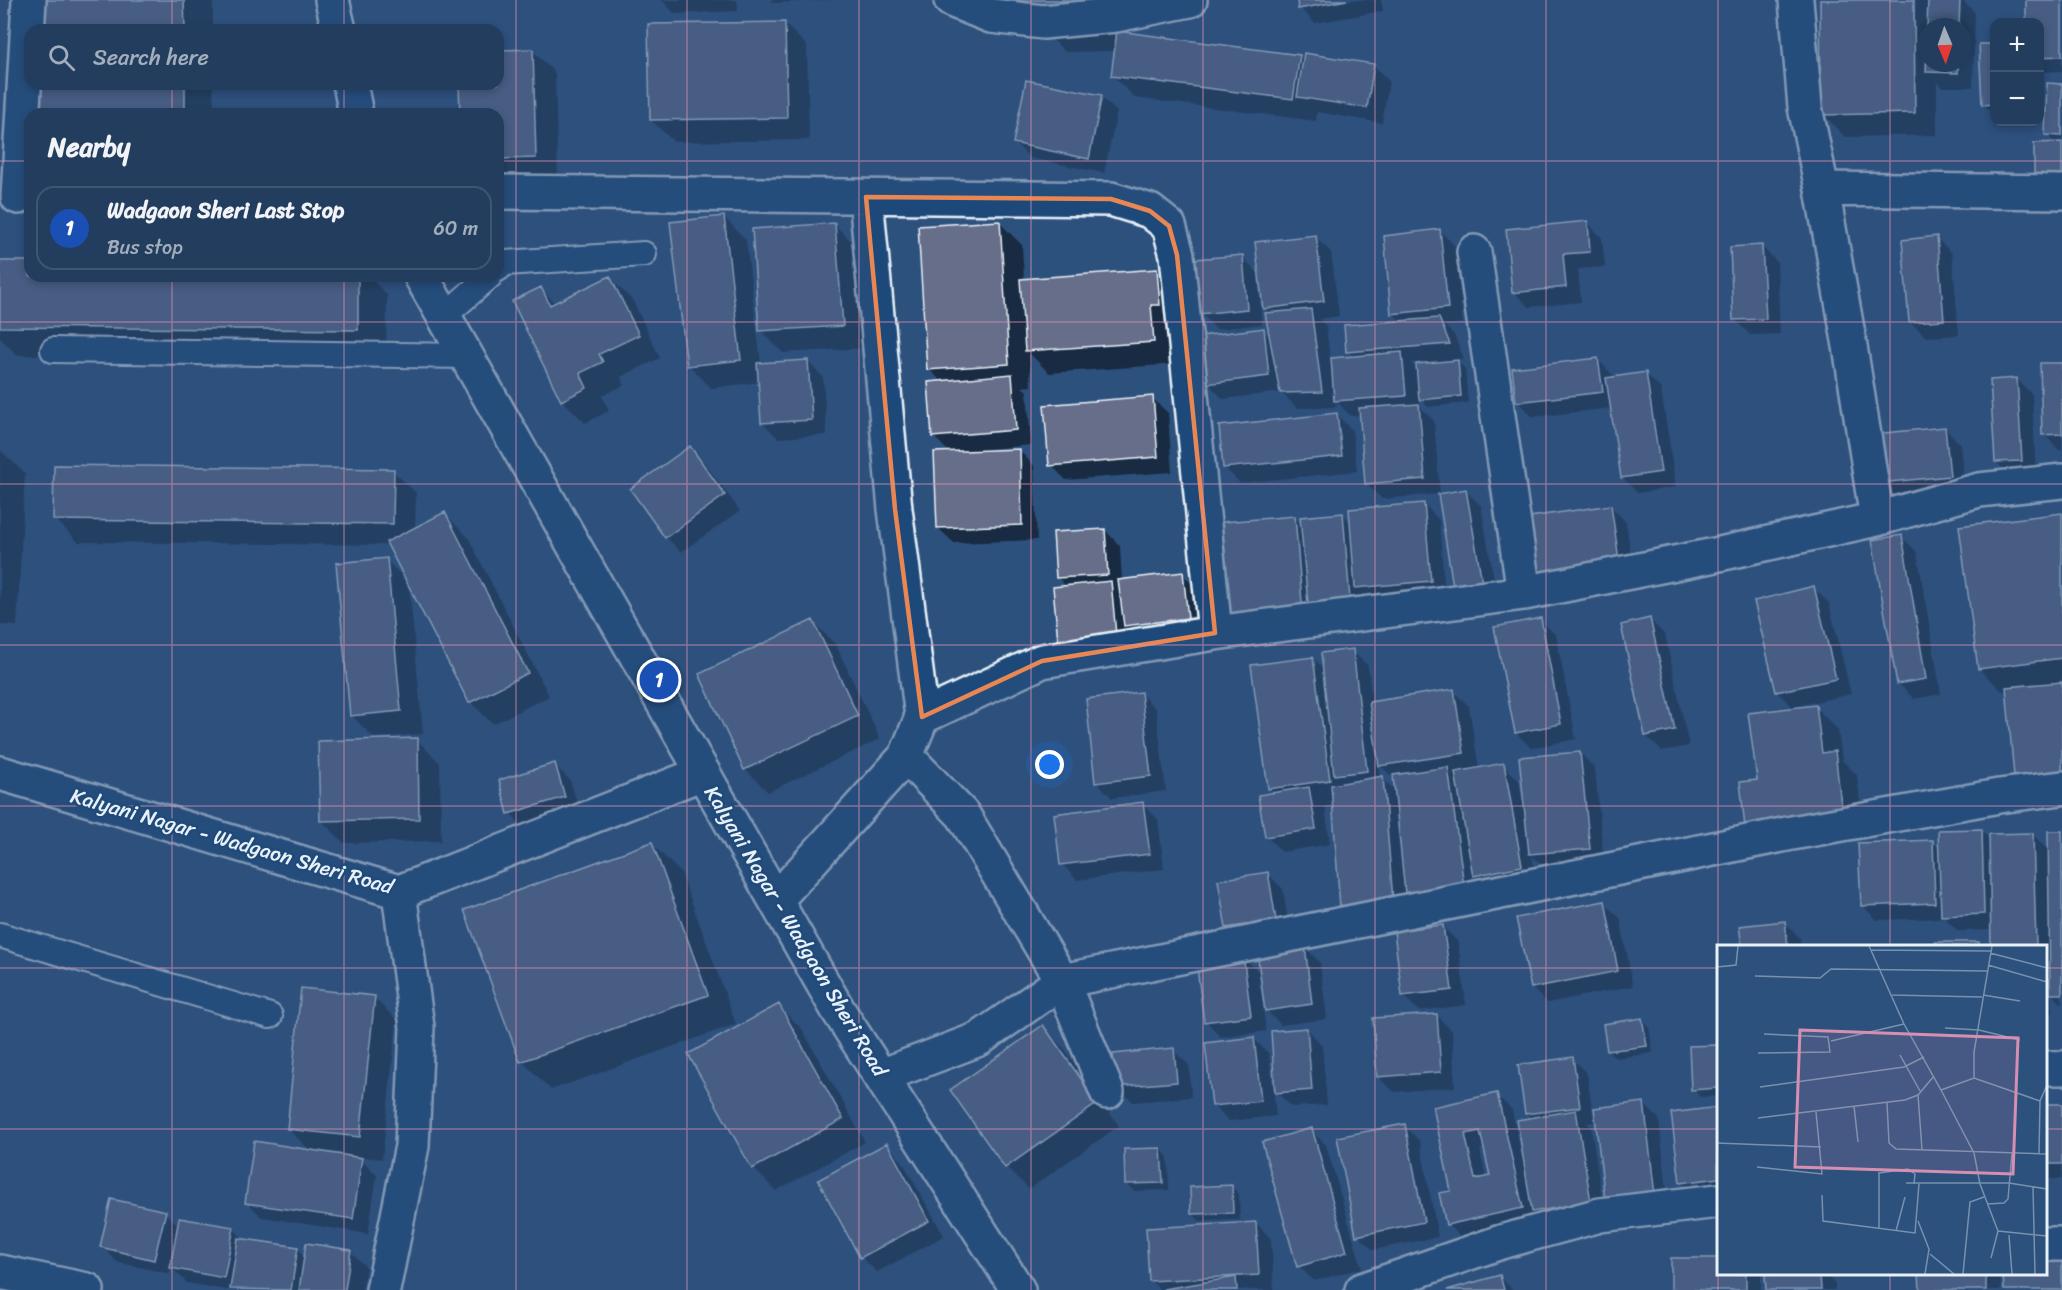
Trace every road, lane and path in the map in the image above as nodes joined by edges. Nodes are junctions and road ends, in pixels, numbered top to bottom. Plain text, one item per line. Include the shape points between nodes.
1 (29, 0) edge
2 (332, 0) edge
3 (951, 0) edge
4 (1190, 0) edge
5 (1796, 0) edge
6 (27, 24) edge
7 (338, 24) edge
8 (24, 76) edge
9 (351, 90) edge
10 (356, 108) edge
11 (1822, 189) junction
12 (504, 192) edge
13 (2062, 192) edge
14 (16, 197) edge
15 (867, 197) junction
16 (1474, 252) dead end
17 (644, 254) dead end
18 (504, 264) edge
19 (424, 282) edge
20 (483, 282) edge
21 (444, 316) junction
22 (53, 350) dead end
23 (466, 356) junction
24 (2062, 482) edge
25 (1877, 519) junction
26 (1524, 593) junction
27 (1215, 633) junction
28 (922, 717) junction
29 (906, 756) junction
30 (0, 773) edge
31 (703, 773) junction
32 (2062, 788) edge
33 (399, 892) junction
34 (776, 900) junction
35 (0, 935) edge
36 (1062, 981) junction
37 (270, 1016) dead end
38 (881, 1076) junction
39 (1107, 1092) dead end
40 (1717, 1201) edge
41 (0, 1272) edge
42 (87, 1290) edge
43 (383, 1290) edge
44 (1018, 1290) edge
45 (1362, 1290) edge

1 - 6 street
2 - 7 street
3 - 4 street via 991,16 1043,22 1116,15
5 - 11 street via 1805,107
8 - 14 street
9 - 10 street
11 - 13 street
11 - 25 street
12 - 15 street
15 - 27 street via 1111,199 1150,211 1169,226 1177,255
15 - 28 street via 895,509
16 - 26 street
17 - 18 lane
19 - 21 street
20 - 21 lane
21 - 23 street
22 - 23 lane
23 - 31 street
24 - 25 street via 1979,490
25 - 26 street
26 - 27 street
27 - 28 street via 1042,661
28 - 29 street
29 - 34 street
29 - 36 street via 963,815
30 - 33 street, Kalyani Nagar - Wadgaon Sheri Road
31 - 33 street, Kalyani Nagar - Wadgaon Sheri Road
31 - 34 street, Kalyani Nagar - Wadgaon Sheri Road
32 - 36 street via 1792,833
33 - 43 street via 417,1038 412,1146
34 - 38 street, Kalyani Nagar - Wadgaon Sheri Road via 838,1010
35 - 37 lane
36 - 38 street via 979,1039
36 - 39 street
38 - 44 street, Kalyani Nagar - Wadgaon Sheri Road
40 - 45 street via 1600,1215 1501,1242
41 - 42 street

